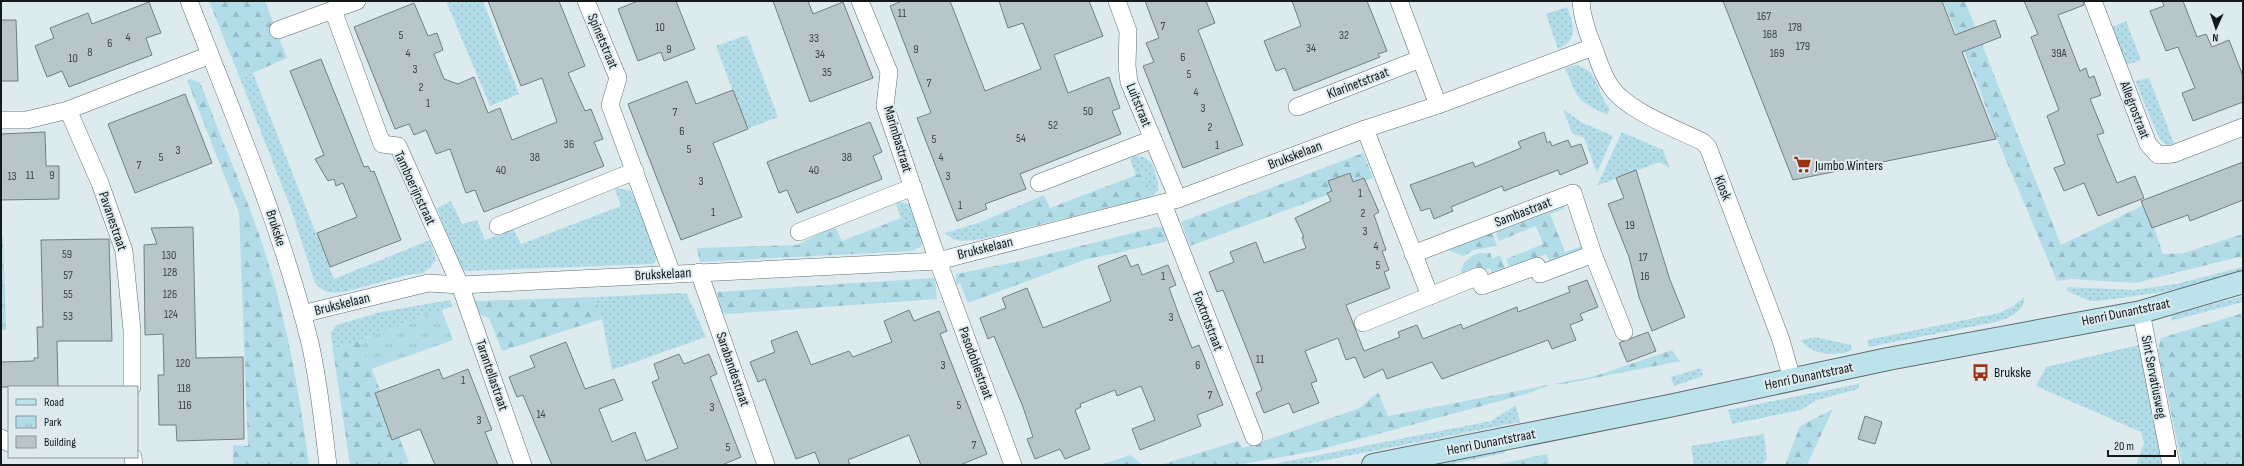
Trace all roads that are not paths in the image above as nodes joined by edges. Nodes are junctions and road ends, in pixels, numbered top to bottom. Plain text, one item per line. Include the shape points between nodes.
1 (189, 1) edge
2 (357, 1) edge
3 (586, 1) edge
4 (860, 1) edge
5 (1117, 1) edge
6 (1399, 1) edge
7 (1581, 1) edge
8 (2093, 1) edge
9 (333, 10) junction
10 (278, 30) dead end
11 (1593, 47) junction
12 (210, 56) junction
13 (1420, 59) junction
14 (1438, 105) junction
15 (1297, 107) dead end
16 (68, 110) junction
17 (1, 120) edge
18 (2243, 127) edge
19 (1365, 129) junction
20 (1153, 139) junction
21 (635, 171) junction
22 (1039, 183) dead end
23 (913, 187) junction
24 (1170, 202) junction
25 (498, 226) dead end
26 (799, 232) dead end
27 (1413, 254) junction
28 (1594, 254) junction
29 (938, 261) junction
30 (699, 272) junction
31 (672, 274) junction
32 (2243, 282) edge
33 (460, 285) junction
34 (1430, 296) junction
35 (2141, 312) junction
36 (302, 314) junction
37 (1363, 323) dead end
38 (1624, 332) dead end
39 (1792, 379) junction
40 (132, 386) edge
41 (1254, 437) dead end
42 (328, 465) edge
43 (523, 465) edge
44 (766, 465) edge
45 (1014, 465) edge
46 (1373, 465) edge
47 (2171, 465) edge

1 - 12 street, Brukske
2 - 9 street
3 - 21 street, Spinetstraat via 618,78 610,105
4 - 23 street, Marimbastraat via 889,72 885,106
5 - 20 street, Luitstraat via 1128,31 1129,82
6 - 13 street
7 - 11 street via 1583,19
8 - 18 street, Allegrostraat via 2148,144 2158,155 2173,154
9 - 10 street
9 - 33 street, Tamboerijnstraat via 382,144 398,146
11 - 14 street, Brukskelaan
11 - 39 street, Kiosk via 1604,76 1621,99 1708,147 1781,340
12 - 16 street
12 - 36 street, Brukske via 268,203
13 - 14 street
13 - 15 street, Klarinetstraat
14 - 19 street, Brukskelaan
16 - 17 street via 27,120
16 - 40 street, Pavanestraat via 100,183 124,250 132,330
19 - 24 street, Brukskelaan
19 - 27 street
20 - 22 street, Luitstraat
20 - 24 street, Luitstraat
21 - 25 street
21 - 31 street, Spinetstraat
23 - 26 street, Marimbastraat
23 - 29 street, Marimbastraat
24 - 29 street, Brukskelaan
24 - 41 street, Foxtrotstraat
27 - 28 street, Sambastraat via 1573,193
27 - 34 street
28 - 34 street via 1540,274 1537,266 1482,286 1479,276
28 - 38 street, Sambastraat
29 - 30 street, Brukskelaan
29 - 45 street, Pasodoblestraat
30 - 31 street, Brukskelaan
30 - 44 street, Sarabandestraat
31 - 33 street, Brukskelaan
32 - 35 street, Henri Dunantstraat
33 - 36 street, Brukskelaan via 428,283
33 - 43 street, Tarantellastraat
34 - 37 street
35 - 39 street, Henri Dunantstraat
35 - 47 street, Sint Servatiusweg
36 - 42 street, Brukske via 310,344
39 - 46 street, Henri Dunantstraat

